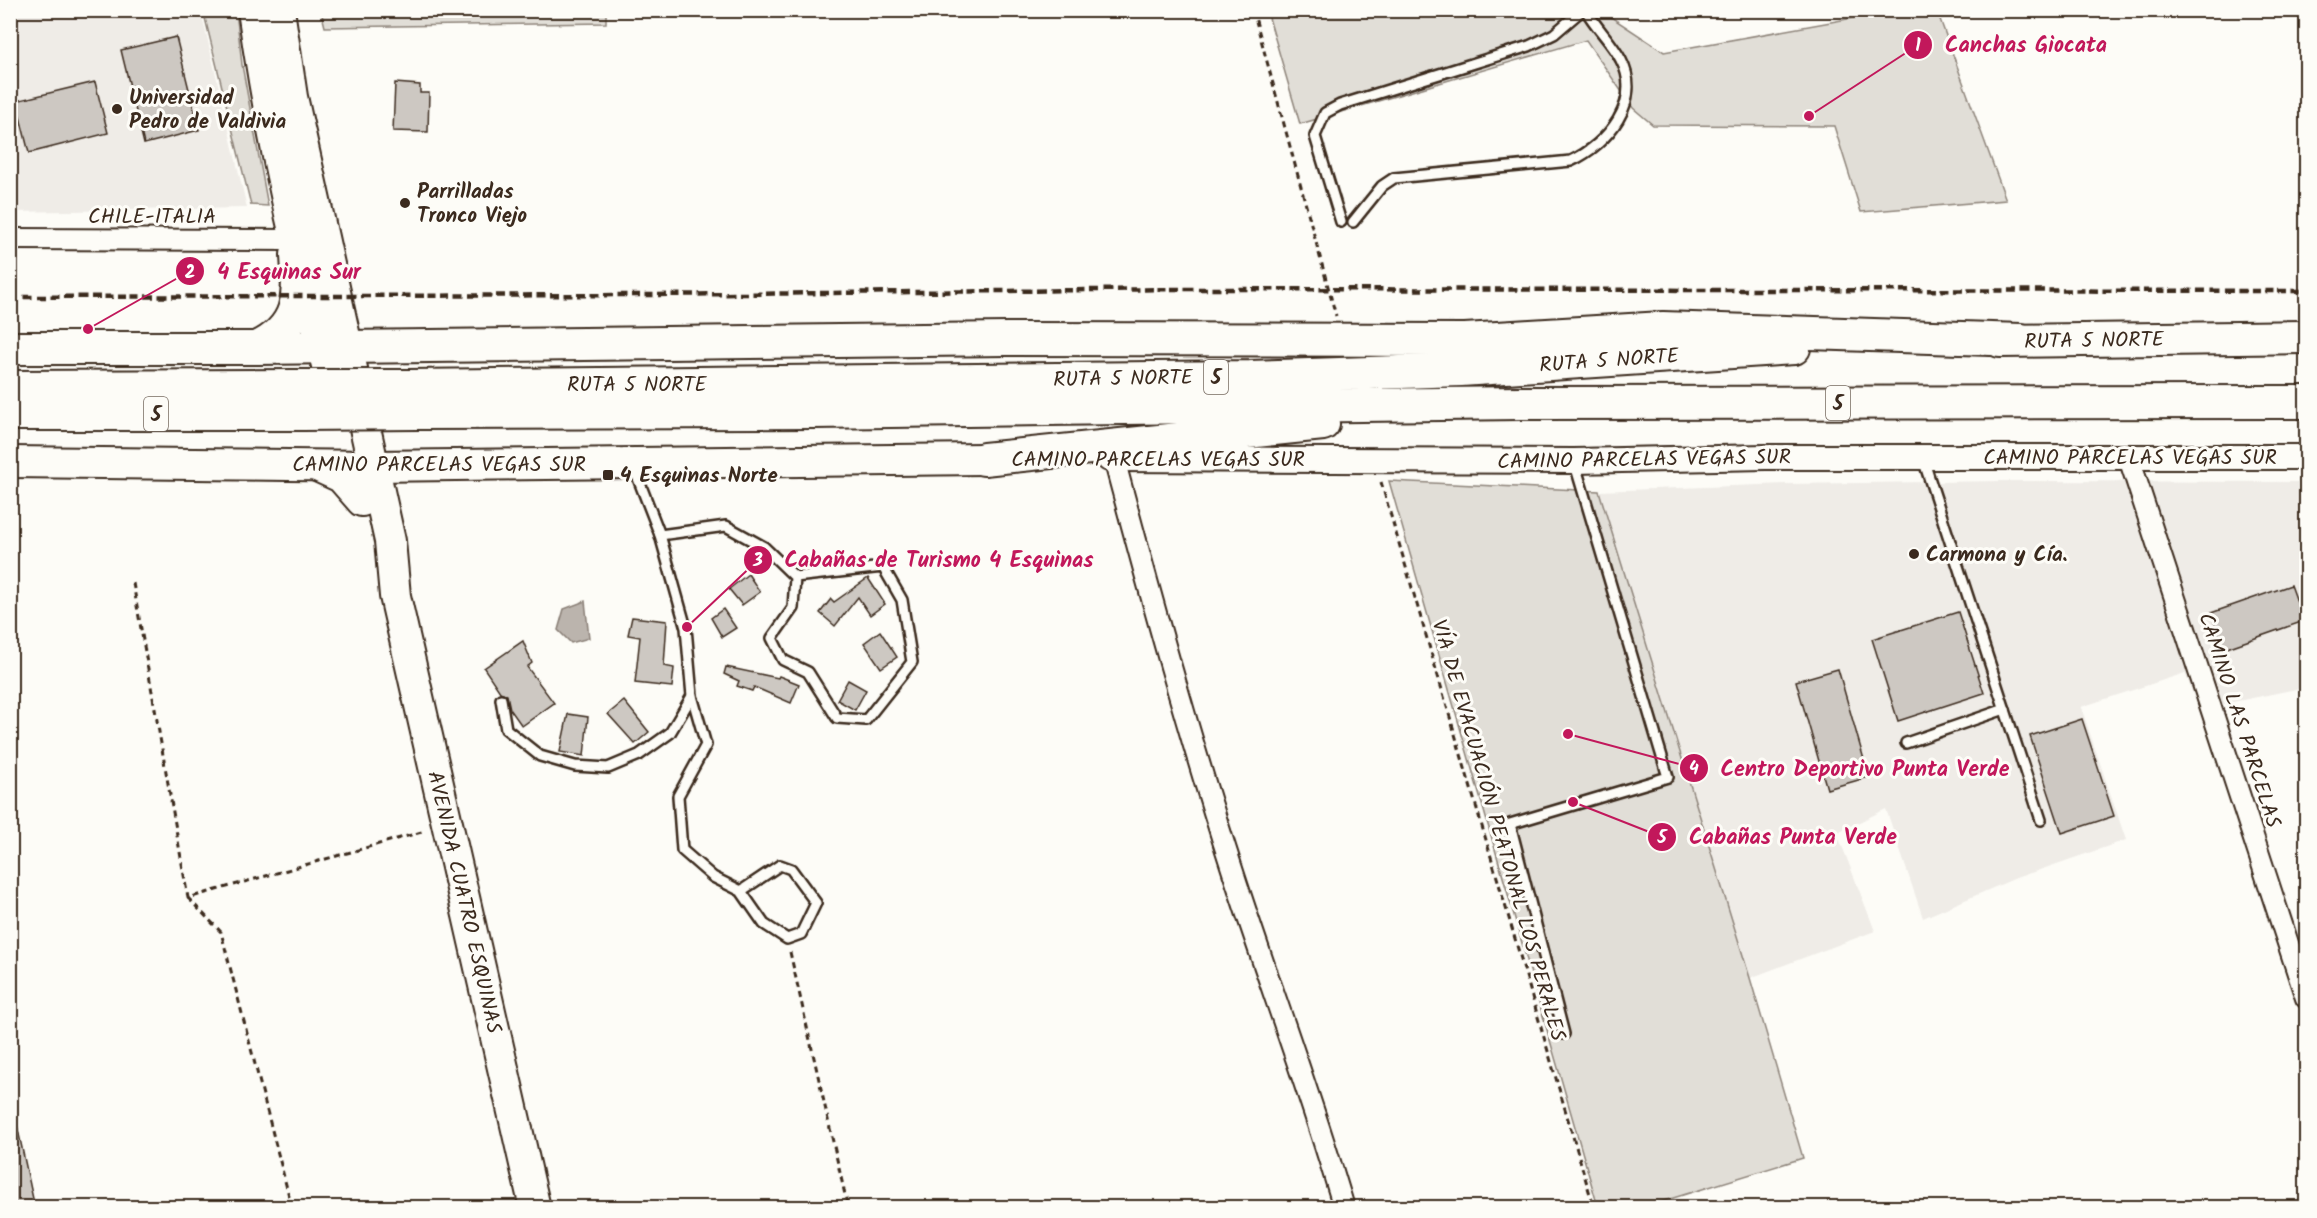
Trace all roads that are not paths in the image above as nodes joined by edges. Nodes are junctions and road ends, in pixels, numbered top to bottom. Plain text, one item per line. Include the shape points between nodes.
1 (253, 10) edge
2 (279, 10) edge
3 (1584, 10) edge
4 (1341, 222) dead end
5 (1353, 222) dead end
6 (10, 239) edge
7 (296, 247) junction
8 (334, 290) junction
9 (2307, 337) edge
10 (2021, 340) junction
11 (334, 347) junction
12 (10, 348) edge
13 (257, 348) junction
14 (10, 387) edge
15 (299, 400) junction
16 (413, 400) junction
17 (2307, 402) edge
18 (1520, 403) junction
19 (10, 414) edge
20 (1922, 457) junction
21 (2307, 457) edge
22 (2129, 458) junction
23 (984, 459) junction
24 (1114, 459) junction
25 (1574, 461) junction
26 (10, 462) edge
27 (632, 463) junction
28 (311, 464) junction
29 (433, 465) junction
30 (363, 466) junction
31 (362, 501) junction
32 (386, 525) junction
33 (660, 535) junction
34 (795, 577) junction
35 (394, 596) junction
36 (692, 696) junction
37 (501, 699) dead end
38 (2005, 709) junction
39 (1906, 743) dead end
40 (2041, 820) dead end
41 (741, 891) junction
42 (2307, 998) edge
43 (1564, 1034) dead end
44 (535, 1208) edge
45 (1344, 1208) edge

1 - 7 main road, AVENIDA CUATRO ESQUINAS via 267,107
2 - 8 main road, AVENIDA CUATRO ESQUINAS via 285,61
3 - 4 lane via 1554,34 1529,46 1325,113 1315,136
3 - 5 lane via 1620,57 1627,77 1626,98 1619,118 1595,147 1571,161 1394,178 1382,186
6 - 7 street, CHILE-ITALIA
7 - 8 main road via 312,238 316,241
7 - 11 main road, AVENIDA CUATRO ESQUINAS
7 - 13 highway via 298,294 290,321 279,335
8 - 11 main road, AVENIDA CUATRO ESQUINAS
9 - 10 highway, RUTA 5 NORTE / 5
10 - 11 highway via 1663,328 1465,340 1007,339
10 - 16 highway, RUTA 5 NORTE / 5 via 1790,348 1461,370
11 - 13 highway
11 - 30 main road, AVENIDA CUATRO ESQUINAS
12 - 13 highway
14 - 15 highway, RUTA 5 NORTE / 5
15 - 16 highway, RUTA 5 NORTE / 5, bridge
15 - 19 highway, RUTA 5 NORTE / 5
16 - 18 highway, RUTA 5 NORTE / 5 via 814,412
17 - 18 highway, RUTA 5 NORTE / 5
18 - 23 highway
20 - 22 street, CAMINO PARCELAS VEGAS SUR
20 - 25 street, CAMINO PARCELAS VEGAS SUR
20 - 38 lane
21 - 22 street, CAMINO PARCELAS VEGAS SUR
22 - 42 street, CAMINO LAS PARCELAS
23 - 24 street, CAMINO PARCELAS VEGAS SUR
23 - 27 main road, CAMINO PARCELAS VEGAS SUR
24 - 25 street, CAMINO PARCELAS VEGAS SUR
24 - 45 street via 1170,669
25 - 43 lane via 1668,777 1509,824
26 - 28 main road, CAMINO PARCELAS VEGAS SUR
27 - 29 main road, CAMINO PARCELAS VEGAS SUR
27 - 33 lane
28 - 30 main road, CAMINO PARCELAS VEGAS SUR
28 - 31 main road via 341,477
29 - 30 main road, CAMINO PARCELAS VEGAS SUR
29 - 32 main road via 401,484 390,504
30 - 31 main road, AVENIDA CUATRO ESQUINAS
30 - 32 main road, AVENIDA CUATRO ESQUINAS
31 - 35 main road, AVENIDA CUATRO ESQUINAS
32 - 35 main road, AVENIDA CUATRO ESQUINAS
33 - 34 lane via 726,525 764,547
33 - 36 lane via 686,628
34 - 34 lane via 883,567 902,600 912,662 866,720 837,718 808,672 783,660 772,638 793,608
35 - 44 main road, AVENIDA CUATRO ESQUINAS
36 - 37 lane via 669,733 639,755 608,768 575,766 540,756 506,729
36 - 41 lane via 706,745 678,796 682,850 713,877
38 - 39 lane
38 - 40 lane
41 - 41 lane via 780,865 791,869 816,903 801,934 787,939 764,924

